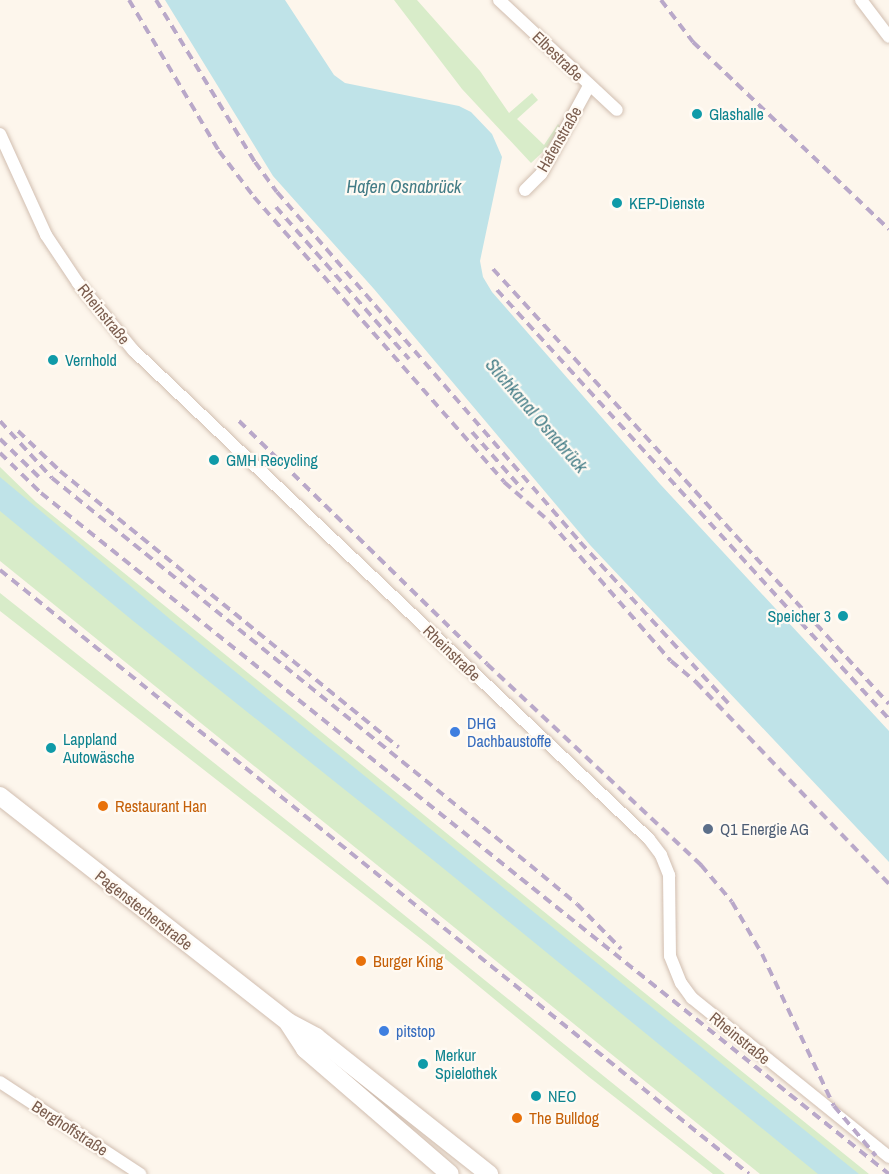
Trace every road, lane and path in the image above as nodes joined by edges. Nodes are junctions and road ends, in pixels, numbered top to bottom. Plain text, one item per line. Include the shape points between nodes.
1 (500, 0) edge
2 (861, 0) edge
3 (889, 37) edge
4 (589, 86) junction
5 (617, 110) dead end
6 (0, 134) edge
7 (525, 190) dead end
8 (0, 796) edge
9 (288, 1022) junction
10 (0, 1082) edge
11 (889, 1157) edge
12 (140, 1174) edge
13 (450, 1174) edge
14 (489, 1174) edge

1 - 4 street, Elbestraße
2 - 3 street
4 - 5 street, Elbestraße
4 - 7 street, Hafenstraße via 541,174
6 - 11 street, Rheinstraße via 46,235 78,283 133,350 649,839 669,875 670,956 692,998
8 - 9 main road, Pagenstecherstraße
9 - 13 main road, Pagenstecherstraße via 306,1049
9 - 14 main road, Pagenstecherstraße via 316,1037
10 - 12 street, Berghoffstraße

